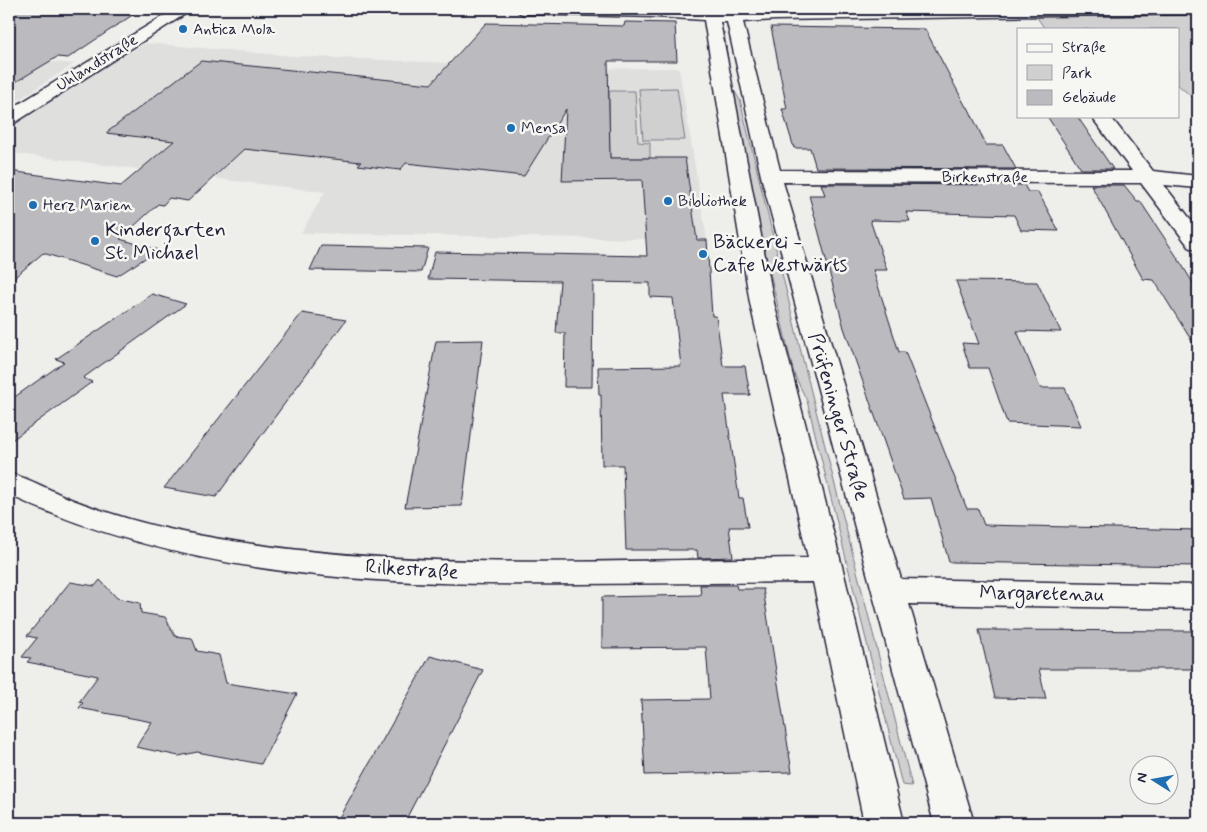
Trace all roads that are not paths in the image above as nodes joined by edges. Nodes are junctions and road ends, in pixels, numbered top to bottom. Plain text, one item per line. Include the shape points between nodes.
1 (185, 9) edge
2 (522, 9) edge
3 (1192, 9) edge
4 (1018, 10) junction
5 (721, 11) edge
6 (1031, 28) edge
7 (9, 118) edge
8 (1102, 118) edge
9 (771, 176) junction
10 (1150, 177) junction
11 (1198, 182) edge
12 (1198, 243) edge
13 (9, 484) edge
14 (827, 570) junction
15 (887, 591) junction
16 (1198, 597) edge
17 (884, 823) edge
18 (954, 823) edge

1 - 7 street, Uhlandstraße
2 - 5 street
3 - 4 street
4 - 5 street via 775,15
4 - 6 street
5 - 9 street, Prüfeninger Straße
5 - 14 street via 762,303
8 - 10 street
9 - 10 street, Birkenstraße
9 - 15 street, Prüfeninger Straße
10 - 11 street, Birkenstraße
10 - 12 street
13 - 14 street, Rilkestraße via 111,526 163,539 298,562 465,573
14 - 17 street
15 - 16 street, Margaretenau
15 - 18 street, Prüfeninger Straße

